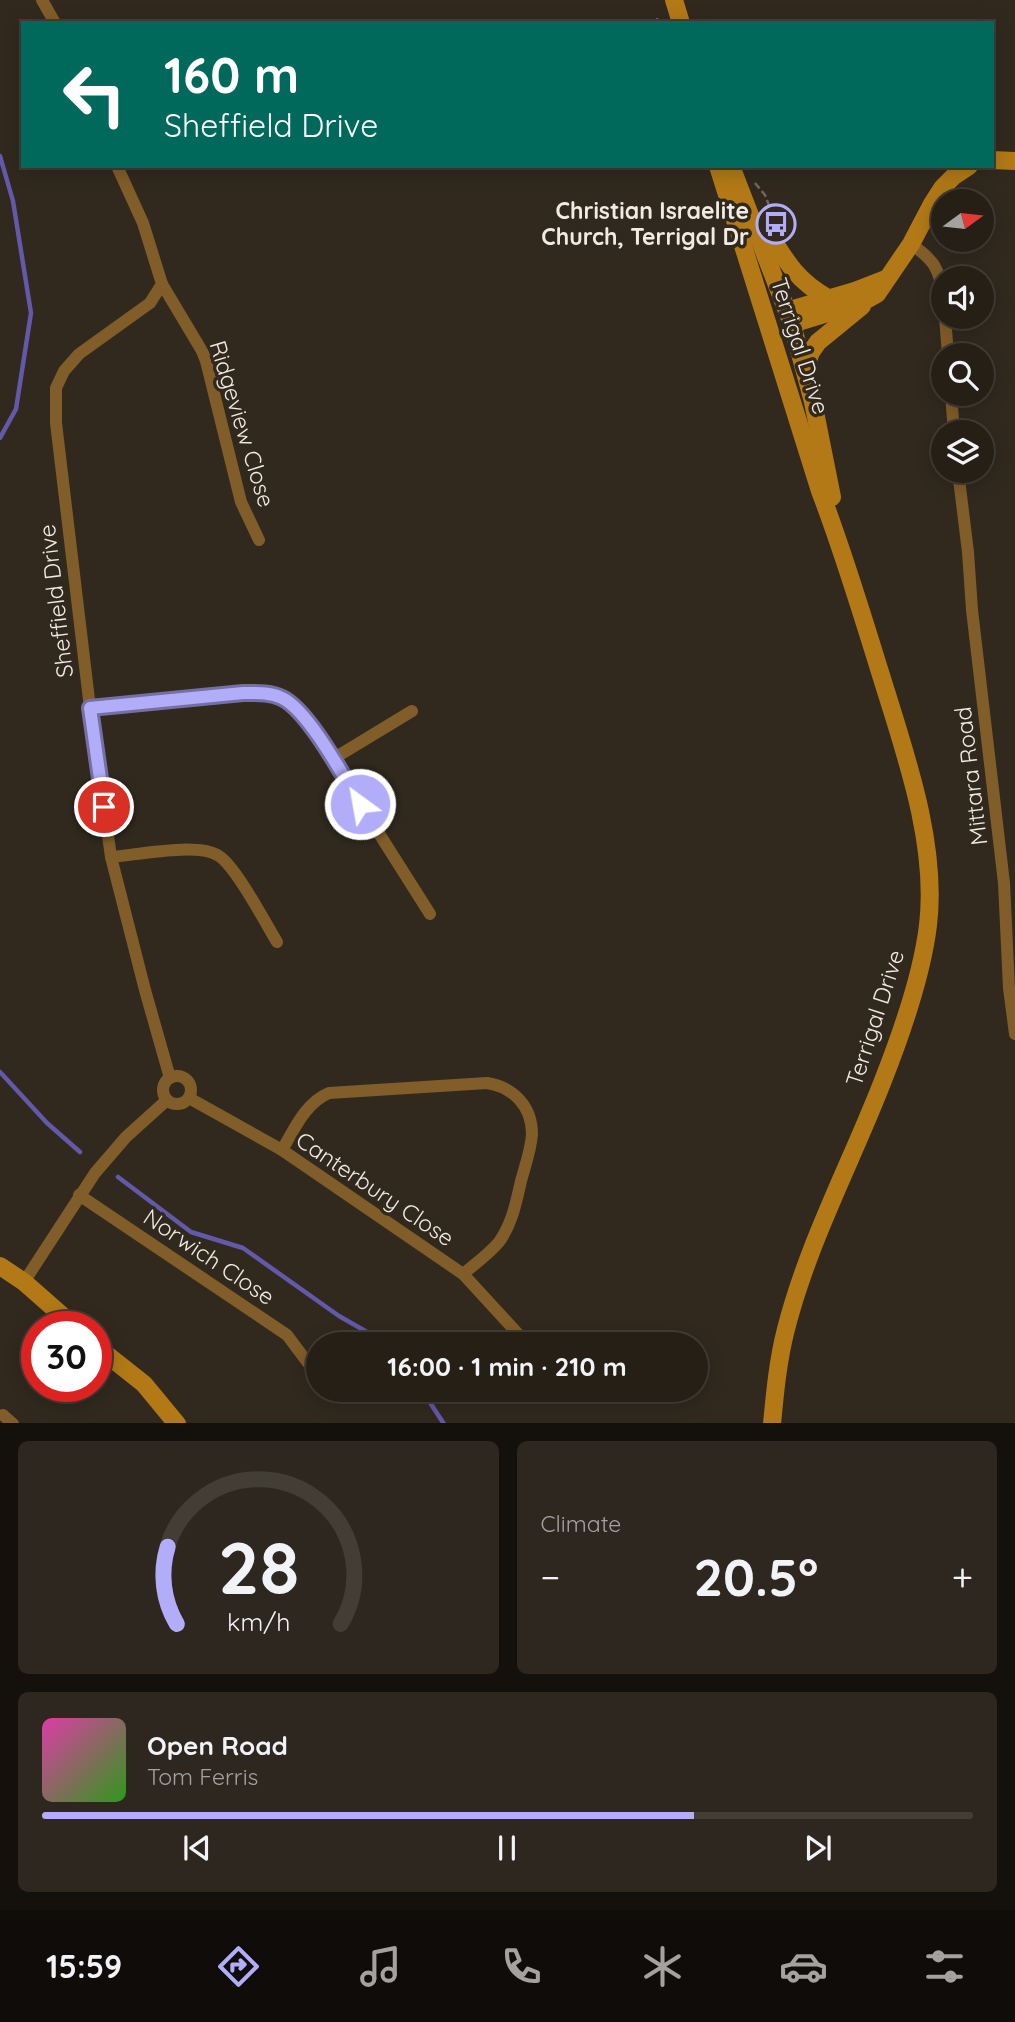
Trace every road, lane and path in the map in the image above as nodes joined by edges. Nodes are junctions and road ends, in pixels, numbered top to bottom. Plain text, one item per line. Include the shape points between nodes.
1 (42, 0) edge
2 (667, 0) edge
3 (674, 0) edge
4 (665, 20) edge
5 (54, 21) edge
6 (680, 21) edge
7 (994, 160) edge
8 (1015, 160) edge
9 (118, 168) edge
10 (720, 168) edge
11 (733, 168) edge
12 (966, 168) edge
13 (740, 190) junction
14 (772, 214) dead end
15 (911, 244) junction
16 (936, 266) edge
17 (886, 279) junction
18 (162, 284) junction
19 (828, 298) junction
20 (869, 299) junction
21 (788, 318) junction
22 (805, 369) junction
23 (803, 436) junction
24 (959, 483) edge
25 (838, 539) junction
26 (259, 540) dead end
27 (90, 708) junction
28 (412, 711) dead end
29 (332, 759) junction
30 (111, 858) junction
31 (430, 914) dead end
32 (277, 942) dead end
33 (1015, 1034) edge
34 (170, 1078) junction
35 (189, 1098) junction
36 (167, 1100) junction
37 (282, 1150) junction
38 (79, 1195) junction
39 (0, 1266) edge
40 (463, 1274) junction
41 (24, 1282) junction
42 (57, 1311) edge
43 (516, 1332) edge
44 (112, 1359) edge
45 (306, 1360) edge
46 (177, 1423) edge
47 (772, 1423) edge

1 - 5 street
2 - 4 main road
3 - 6 main road
7 - 8 main road
9 - 18 street via 143,223
10 - 13 main road, Terrigal Drive
11 - 13 main road, Terrigal Drive
12 - 15 main road via 943,187
13 - 14 path via 765,195
13 - 19 main road via 790,267 811,289
13 - 21 main road, Terrigal Drive
13 - 23 main road, Terrigal Drive
15 - 16 street
15 - 17 main road
17 - 19 main road
17 - 20 main road
18 - 26 street, Ridgeview Close via 206,361 241,502
18 - 27 street, Sheffield Drive via 149,303 79,354 56,388 55,423
19 - 21 main road
20 - 21 main road
20 - 22 main road via 818,342
21 - 22 main road, Terrigal Drive
21 - 23 main road via 784,332
22 - 25 main road, Terrigal Drive
23 - 25 main road, Terrigal Drive
24 - 33 street, Mittara Road via 998,820
25 - 47 main road, Terrigal Drive via 920,815 929,871 928,924 918,979 883,1082 815,1241 786,1329
27 - 29 street via 270,694 298,709
27 - 30 street, Sheffield Drive
28 - 29 street
29 - 31 street
30 - 32 street via 196,849 218,855 231,866
30 - 34 street, Sheffield Drive
34 - 35 street via 187,1080
34 - 36 street via 163,1088
35 - 36 street via 178,1104
35 - 37 street, Canterbury Close
36 - 38 street via 126,1137
37 - 40 street, Canterbury Close
37 - 40 street via 308,1108 329,1093 487,1083 509,1090 526,1109 532,1134 512,1217 499,1241
38 - 41 street
38 - 45 street, Norwich Close via 287,1335
39 - 41 main road
40 - 43 street, Canterbury Close
41 - 42 main road
44 - 46 main road via 144,1384

